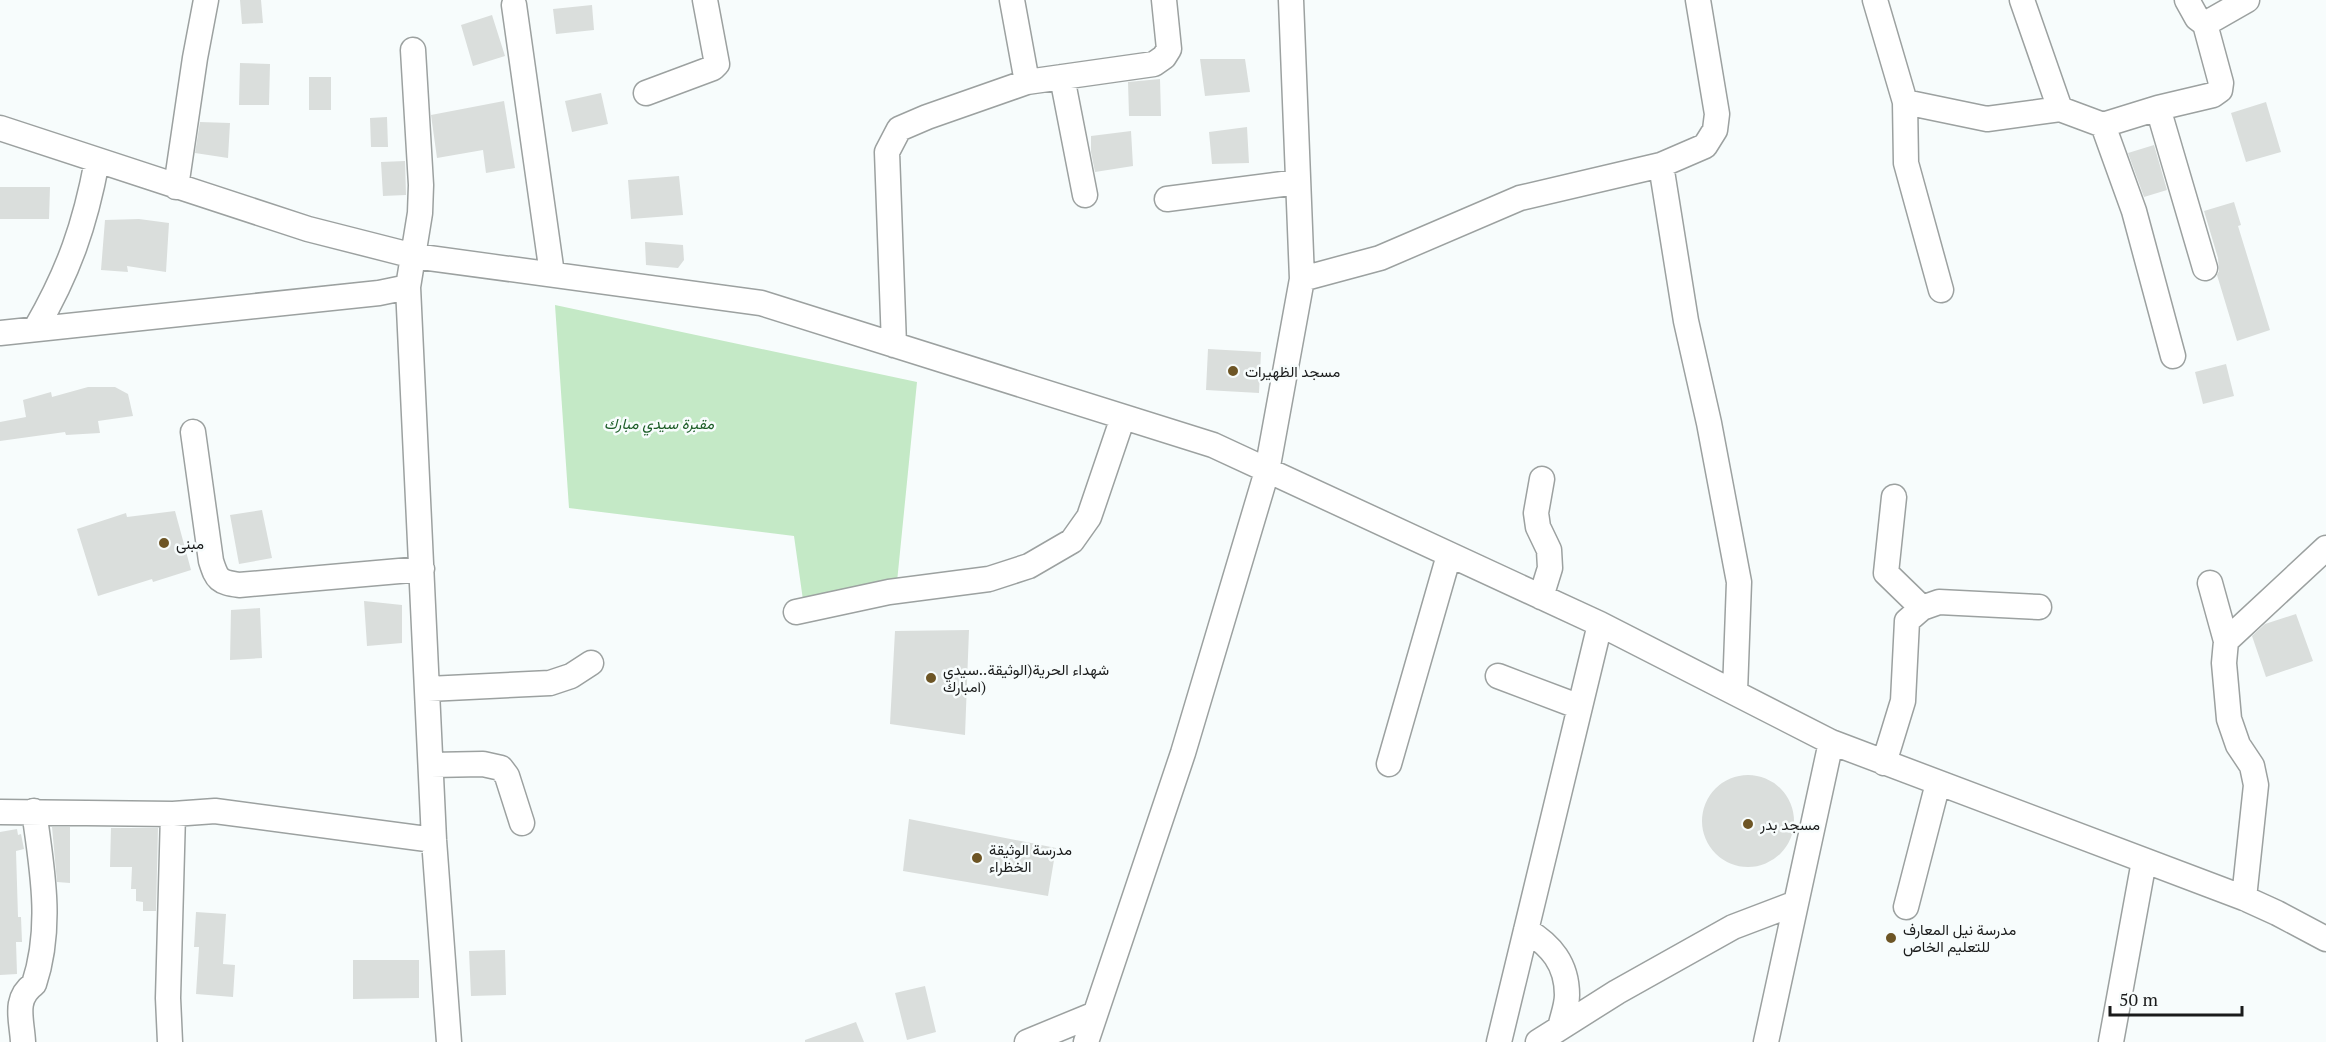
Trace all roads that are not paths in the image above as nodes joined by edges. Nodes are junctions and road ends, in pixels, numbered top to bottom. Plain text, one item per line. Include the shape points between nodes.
1 (206, 0) edge
2 (705, 0) edge
3 (1012, 0) edge
4 (1164, 0) edge
5 (1291, 0) edge
6 (1698, 0) edge
7 (1875, 0) edge
8 (2022, 0) edge
9 (2187, 0) edge
10 (2247, 0) edge
11 (514, 5) dead end
12 (2205, 24) junction
13 (413, 50) dead end
14 (1062, 77) junction
15 (1027, 82) junction
16 (646, 93) dead end
17 (1905, 102) junction
18 (2158, 108) junction
19 (2060, 109) junction
20 (2103, 125) junction
21 (0, 128) edge
22 (97, 161) junction
23 (1660, 165) junction
24 (1298, 182) junction
25 (177, 187) junction
26 (1085, 195) dead end
27 (1167, 198) dead end
28 (414, 256) junction
29 (2205, 268) dead end
30 (552, 274) junction
31 (1302, 279) junction
32 (408, 287) junction
33 (1941, 290) dead end
34 (36, 328) junction
35 (0, 333) edge
36 (894, 345) junction
37 (2173, 356) dead end
38 (1123, 417) junction
39 (193, 432) dead end
40 (1267, 471) junction
41 (1542, 479) dead end
42 (1894, 497) dead end
43 (2326, 548) edge
44 (1449, 555) junction
45 (422, 569) junction
46 (2210, 583) dead end
47 (1541, 597) junction
48 (2039, 606) dead end
49 (1922, 608) junction
50 (796, 612) dead end
51 (1600, 624) junction
52 (2226, 641) junction
53 (591, 663) dead end
54 (1498, 676) dead end
55 (428, 689) junction
56 (1735, 692) junction
57 (1580, 707) junction
58 (1831, 742) junction
59 (1884, 763) junction
60 (1389, 764) dead end
61 (431, 765) junction
62 (1938, 783) junction
63 (34, 811) junction
64 (0, 812) edge
65 (173, 814) junction
66 (522, 823) dead end
67 (434, 840) junction
68 (2144, 861) junction
69 (2244, 898) junction
70 (1796, 903) junction
71 (1906, 907) dead end
72 (1526, 930) junction
73 (2326, 939) edge
74 (1095, 1014) junction
75 (1560, 1028) junction
76 (23, 1042) edge
77 (170, 1042) edge
78 (449, 1042) edge
79 (1027, 1042) edge
80 (1086, 1042) edge
81 (1499, 1042) edge
82 (1538, 1042) edge
83 (1766, 1042) edge
84 (2111, 1042) edge

1 - 25 street
2 - 16 street via 717,64
3 - 15 street
4 - 14 street via 1169,49 1164,57 1154,64
5 - 24 street
6 - 23 street via 1717,114 1715,130 1706,146
7 - 17 street
8 - 19 street
9 - 12 street
10 - 12 street
11 - 30 street
12 - 18 street via 2220,90
13 - 28 street via 421,185
14 - 15 street
14 - 26 street
15 - 36 street via 899,129 887,152
17 - 19 street via 1987,119
17 - 33 street via 1906,163
18 - 20 street
18 - 29 street
19 - 20 street
20 - 37 street via 2134,211
21 - 22 street
22 - 25 street
22 - 34 street via 88,209 70,262
23 - 31 street via 1520,198 1380,258
23 - 56 street via 1686,321 1739,582
24 - 27 street
24 - 31 street
25 - 28 street via 308,229
28 - 30 street
28 - 32 street
30 - 36 street via 761,303
31 - 40 street
32 - 34 street
32 - 45 street
34 - 35 street
36 - 38 street
38 - 40 street via 1213,445
38 - 50 street via 1089,517 1072,541 1029,566 989,579 889,592
39 - 45 street via 211,561 222,582 239,585
40 - 44 street
40 - 74 street via 1183,753
41 - 47 street via 1536,513 1550,568
42 - 49 street via 1886,573
43 - 52 street
44 - 47 street
44 - 60 street
45 - 55 street
46 - 52 street
47 - 51 street
48 - 49 street via 1939,602
49 - 59 street via 1906,621 1903,701
51 - 56 street
51 - 57 street
52 - 69 street via 2229,719 2238,745 2252,766 2256,785
53 - 55 street via 550,683
54 - 57 street
55 - 61 street
56 - 58 street
57 - 72 street
58 - 59 street
58 - 70 street
59 - 62 street
61 - 66 street via 483,764 501,768
61 - 67 street
62 - 68 street
62 - 71 street
63 - 64 street
63 - 65 street
63 - 76 street via 45,885 45,937 34,984 25,991 19,1010
65 - 67 street via 215,812
65 - 77 street
67 - 78 street
68 - 69 street
68 - 84 street
69 - 73 street
70 - 75 street via 1733,927
70 - 83 street
72 - 75 street via 1545,941 1561,963 1567,996
72 - 81 street
74 - 79 street
74 - 80 street
75 - 82 street

